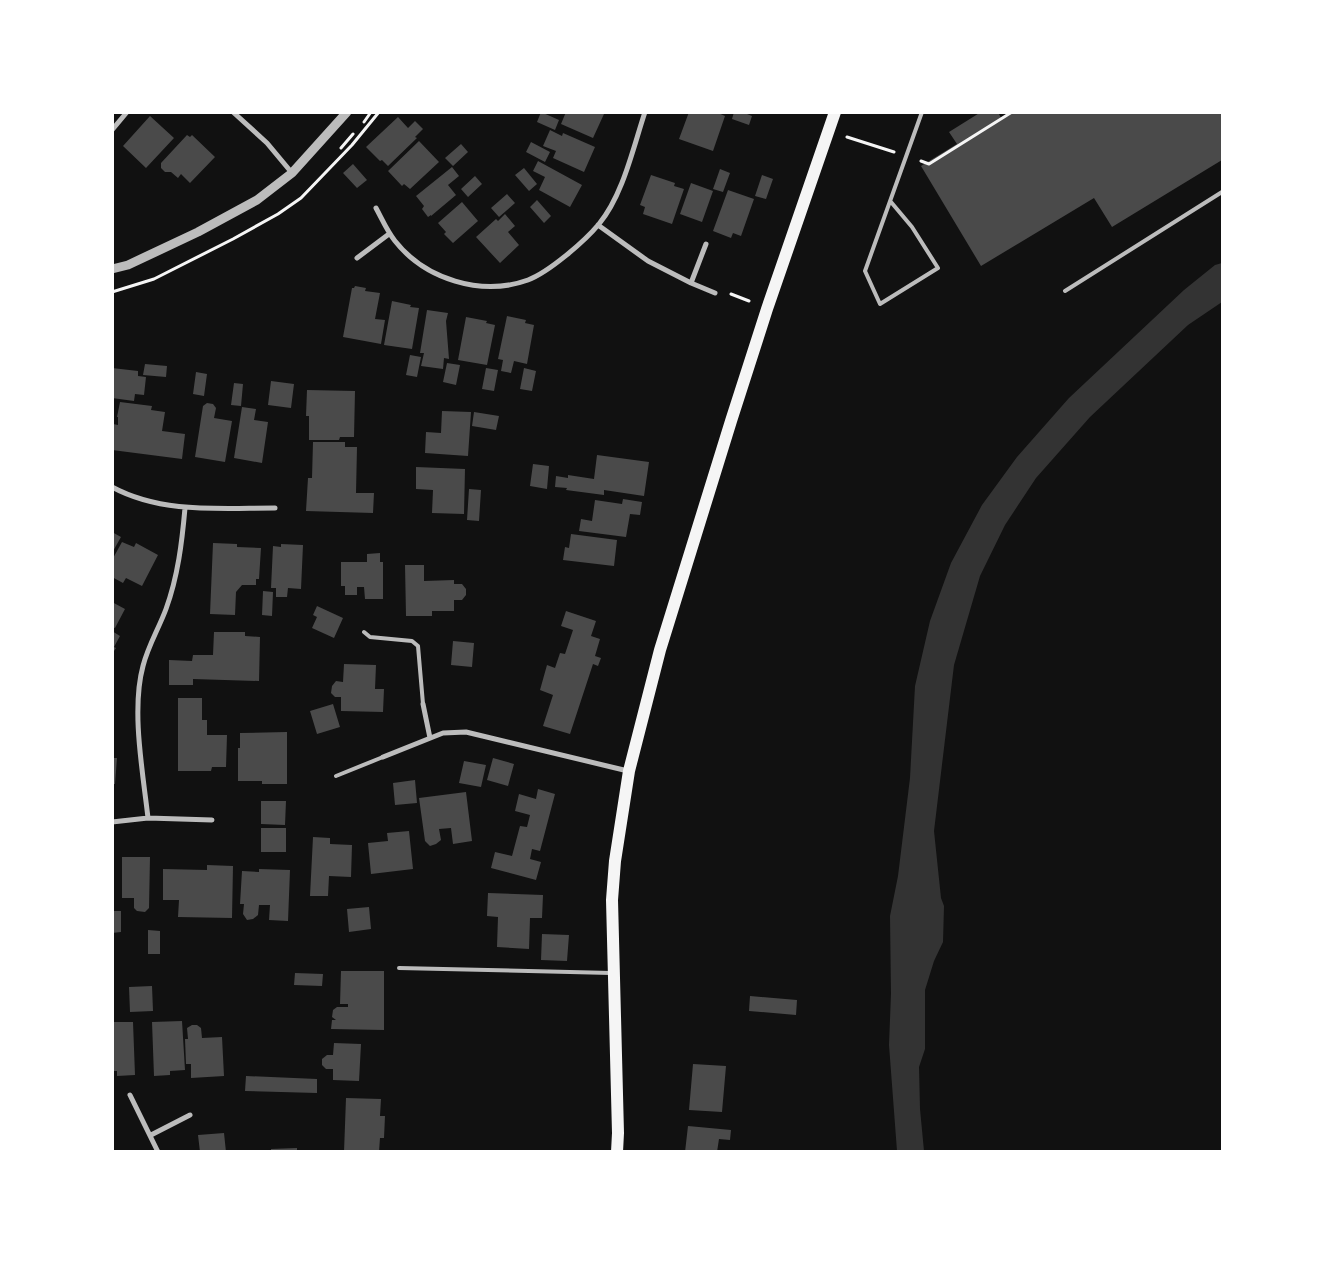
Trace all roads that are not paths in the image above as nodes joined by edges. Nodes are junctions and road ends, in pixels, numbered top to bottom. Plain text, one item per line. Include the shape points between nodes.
1 (127, 112) edge
2 (232, 112) edge
3 (347, 112) edge
4 (645, 112) edge
5 (835, 112) edge
6 (922, 112) edge
7 (112, 130) edge
8 (292, 173) junction
9 (1222, 192) edge
10 (891, 202) junction
11 (376, 208) dead end
12 (598, 226) junction
13 (389, 234) junction
14 (706, 244) dead end
15 (357, 258) dead end
16 (112, 268) edge
17 (691, 283) junction
18 (1065, 291) dead end
19 (715, 293) road end
20 (112, 487) edge
21 (184, 508) junction
22 (275, 508) dead end
23 (364, 632) dead end
24 (423, 704) joint
25 (430, 738) junction
26 (383, 757) joint
27 (629, 771) junction
28 (336, 776) dead end
29 (148, 818) junction
30 (212, 820) dead end
31 (112, 822) edge
32 (399, 968) dead end
33 (613, 974) junction
34 (130, 1094) dead end
35 (190, 1115) dead end
36 (151, 1135) junction
37 (158, 1152) edge
38 (617, 1152) edge

1 - 7 street
2 - 8 street via 267,143
3 - 8 street
4 - 12 street via 612,205
5 - 27 main road via 730,420 660,650
6 - 10 lane
8 - 16 street via 257,200 198,232 128,265
9 - 18 lane
10 - 10 lane via 912,227 938,268 880,304 865,271
11 - 13 street
12 - 13 street via 551,266 529,280 506,286 460,283 440,276 405,252
12 - 17 street via 648,261
13 - 15 street
14 - 17 street
17 - 19 street
20 - 21 street via 130,497
21 - 22 street
21 - 29 street via 182,542 174,582 142,666 139,691 138,721
23 - 24 lane via 370,637 412,641 418,646
24 - 25 street
25 - 26 street
25 - 27 street via 466,732
26 - 28 lane
27 - 33 main road via 612,890
29 - 30 street
29 - 31 street
32 - 33 lane
33 - 38 main road
34 - 36 street
35 - 36 street
36 - 37 street

